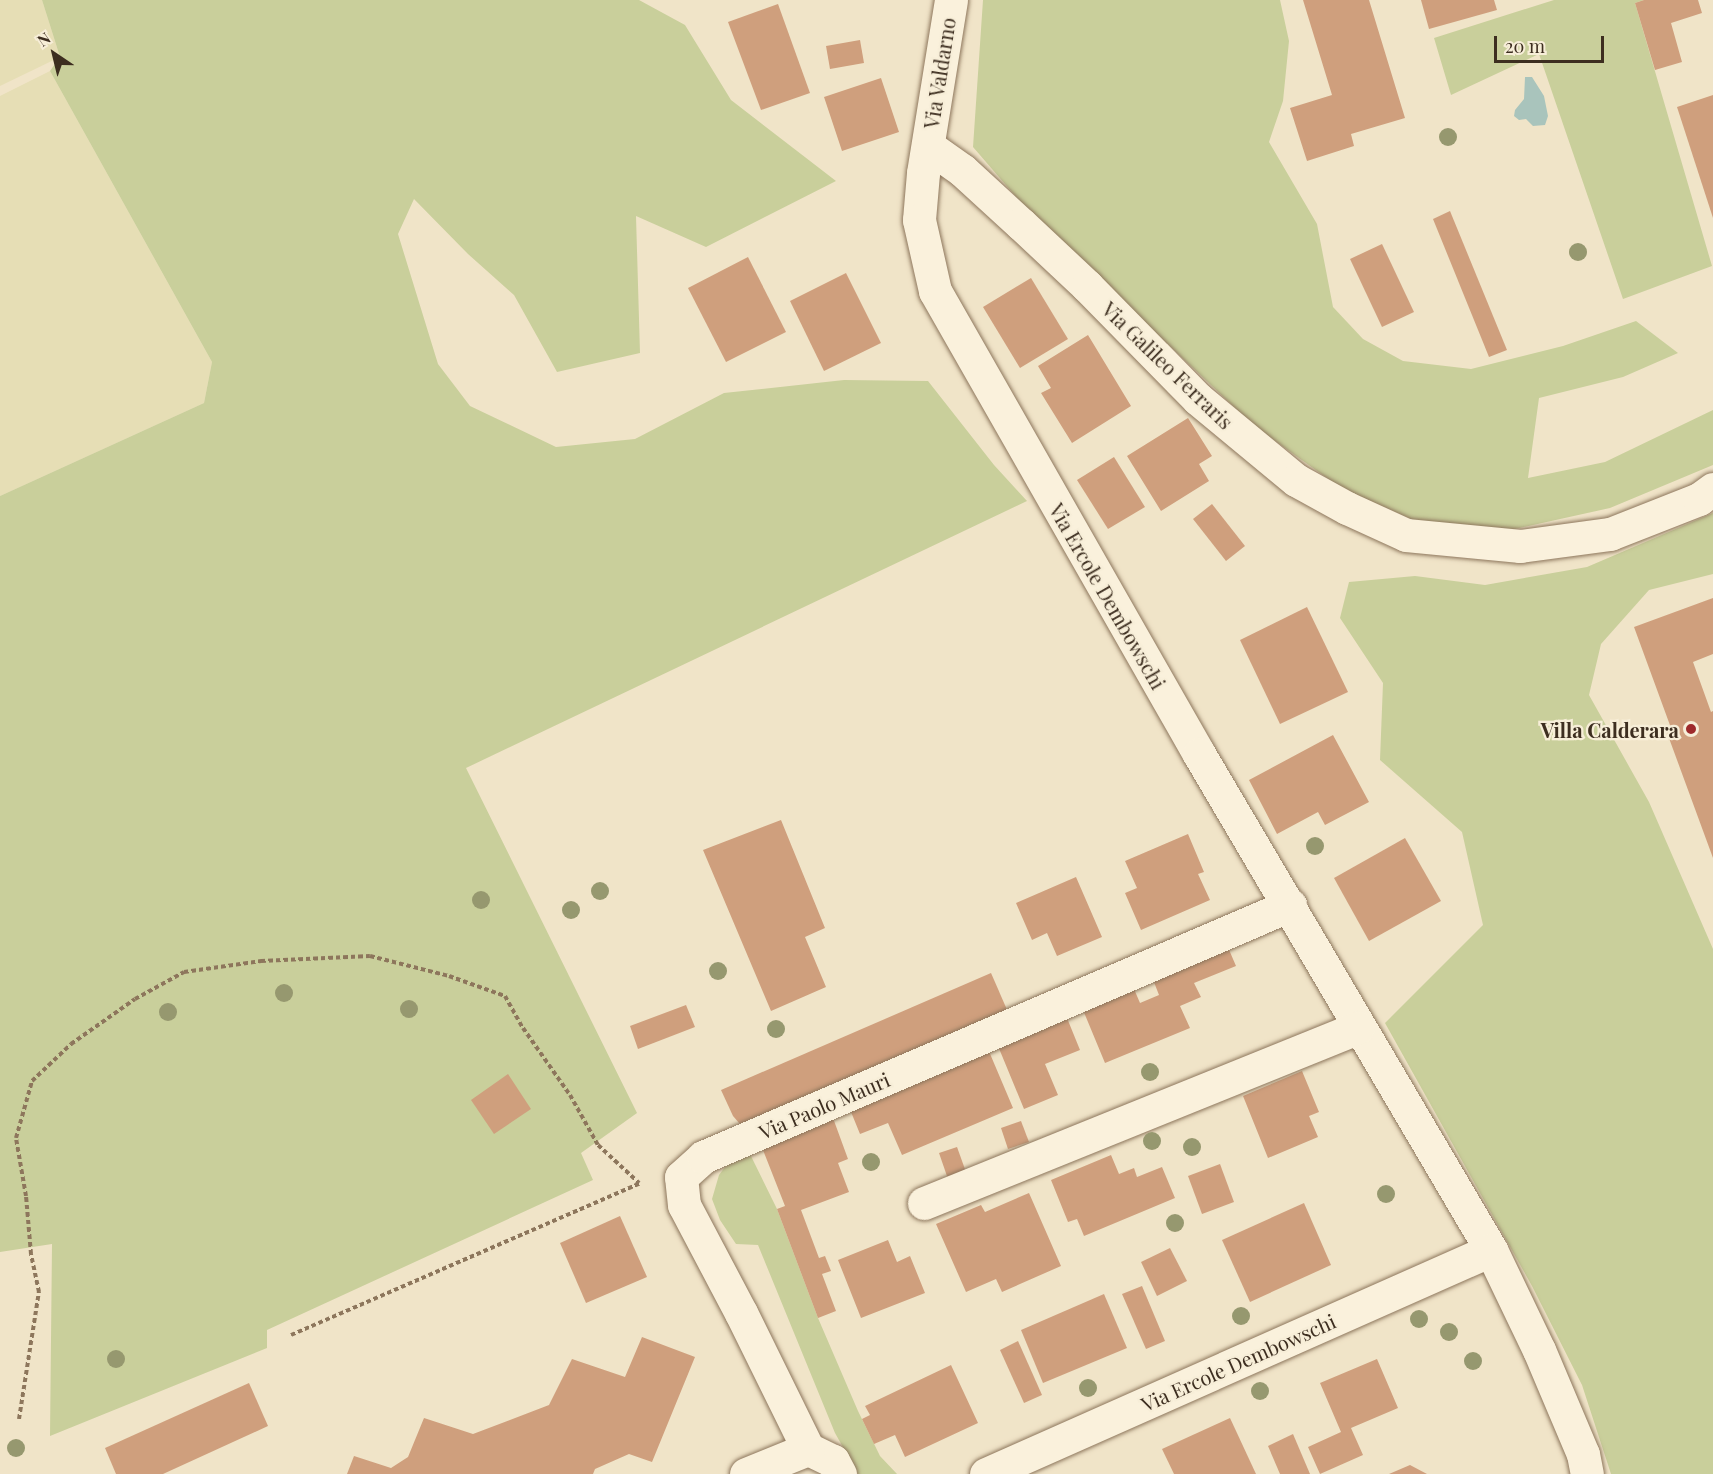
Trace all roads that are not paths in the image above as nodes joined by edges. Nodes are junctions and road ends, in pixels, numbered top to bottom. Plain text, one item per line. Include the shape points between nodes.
1 (951, 0) edge
2 (928, 146) junction
3 (1713, 489) edge
4 (1290, 905) junction
5 (1358, 1028) junction
6 (924, 1203) dead end
7 (1491, 1250) junction
8 (808, 1449) junction
9 (746, 1474) edge
10 (840, 1474) edge
11 (986, 1474) edge
12 (1587, 1474) edge

1 - 2 street, Via Valdarno
2 - 3 street, Via Galileo Ferraris via 962,170 1021,224 1198,399 1296,480 1406,535 1520,546 1610,534 1699,499
2 - 4 street, Via Ercole Dembowschi via 919,220 935,291 1199,754
4 - 5 street, Via Ercole Dembowschi
4 - 8 street, Via Paolo Mauri via 703,1156 681,1177 684,1205
5 - 6 street
5 - 7 street, Via Ercole Dembowschi
7 - 11 street, Via Ercole Dembowschi
7 - 12 street, Via Ercole Dembowschi via 1539,1350 1583,1454
8 - 9 street
8 - 10 street via 833,1461

